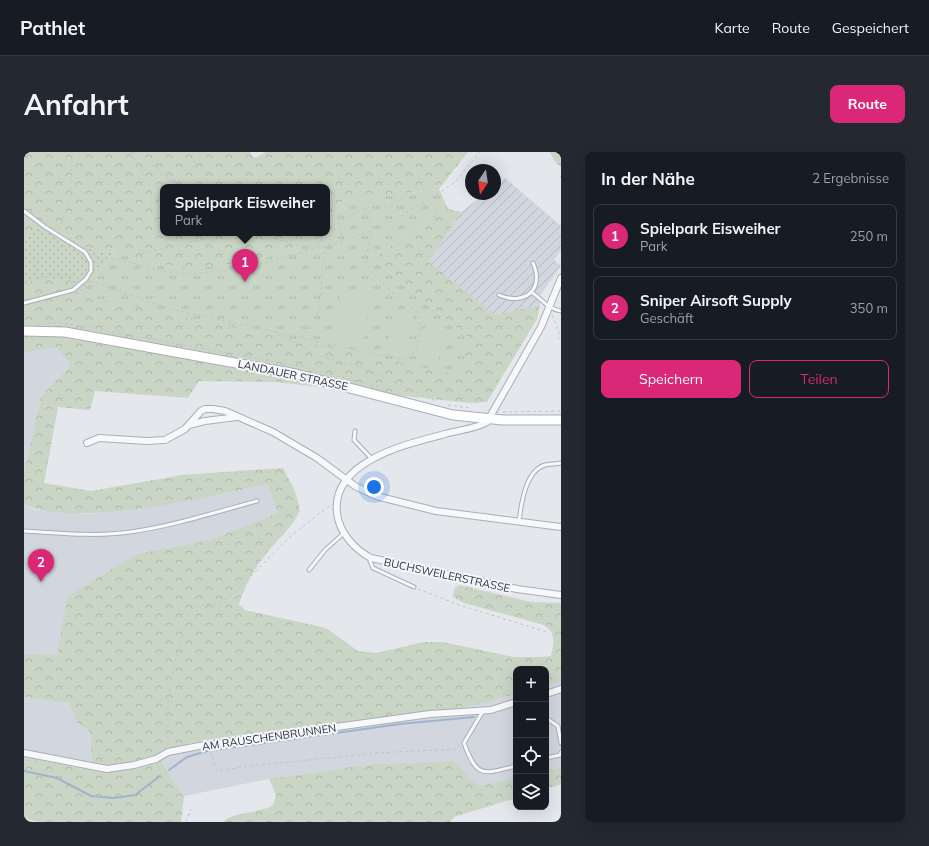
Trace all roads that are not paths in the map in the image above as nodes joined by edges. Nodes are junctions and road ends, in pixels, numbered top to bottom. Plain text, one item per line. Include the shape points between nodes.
1 (24, 211) edge
2 (533, 263) dead end
3 (561, 278) edge
4 (531, 292) junction
5 (499, 295) dead end
6 (24, 303) edge
7 (550, 308) junction
8 (561, 312) edge
9 (24, 331) edge
10 (491, 415) junction
11 (239, 417) junction
12 (561, 420) edge
13 (189, 425) junction
14 (355, 431) dead end
15 (87, 443) dead end
16 (372, 459) junction
17 (561, 463) edge
18 (346, 479) junction
19 (257, 501) dead end
20 (519, 522) junction
21 (561, 527) edge
22 (24, 531) edge
23 (344, 533) junction
24 (371, 558) junction
25 (308, 570) dead end
26 (414, 587) road end
27 (561, 595) edge
28 (561, 689) edge
29 (549, 693) edge
30 (513, 704) edge
31 (483, 711) junction
32 (549, 720) edge
33 (559, 727) edge
34 (561, 743) edge
35 (561, 752) edge
36 (24, 753) edge
37 (549, 757) edge
38 (513, 767) edge

1 - 6 lane via 85,252 91,262 86,279 73,290
2 - 4 lane via 537,278 536,286
3 - 7 street
4 - 5 lane via 515,299
4 - 7 lane
7 - 8 lane
7 - 10 street
9 - 10 main road, LANDAUER STRASSE via 65,332 296,374 432,410
10 - 12 main road, LANDAUER STRASSE
10 - 16 street, BUCHSWEILERSTRASSE via 484,424 402,447
11 - 13 street via 205,420
11 - 13 street via 209,408 201,411
11 - 18 street via 296,445
13 - 15 street via 165,440 99,438
14 - 16 lane via 354,440
16 - 18 street, BUCHSWEILERSTRASSE
17 - 20 lane via 542,467 533,475 524,491
18 - 20 street via 363,491 394,502 443,512
18 - 23 street, BUCHSWEILERSTRASSE via 337,500 338,520
19 - 22 lane via 129,533 74,534
20 - 21 street
23 - 24 street, BUCHSWEILERSTRASSE via 358,550
23 - 25 lane
24 - 26 lane via 373,568
24 - 27 street, BUCHSWEILERSTRASSE via 517,589
28 - 29 street
30 - 31 street, AM RAUSCHENBRUNNEN
31 - 36 street, AM RAUSCHENBRUNNEN via 430,714 223,742 168,752 156,759 107,769
31 - 38 lane via 464,743 468,753 482,772
32 - 33 lane
33 - 34 lane
35 - 37 lane via 560,755

